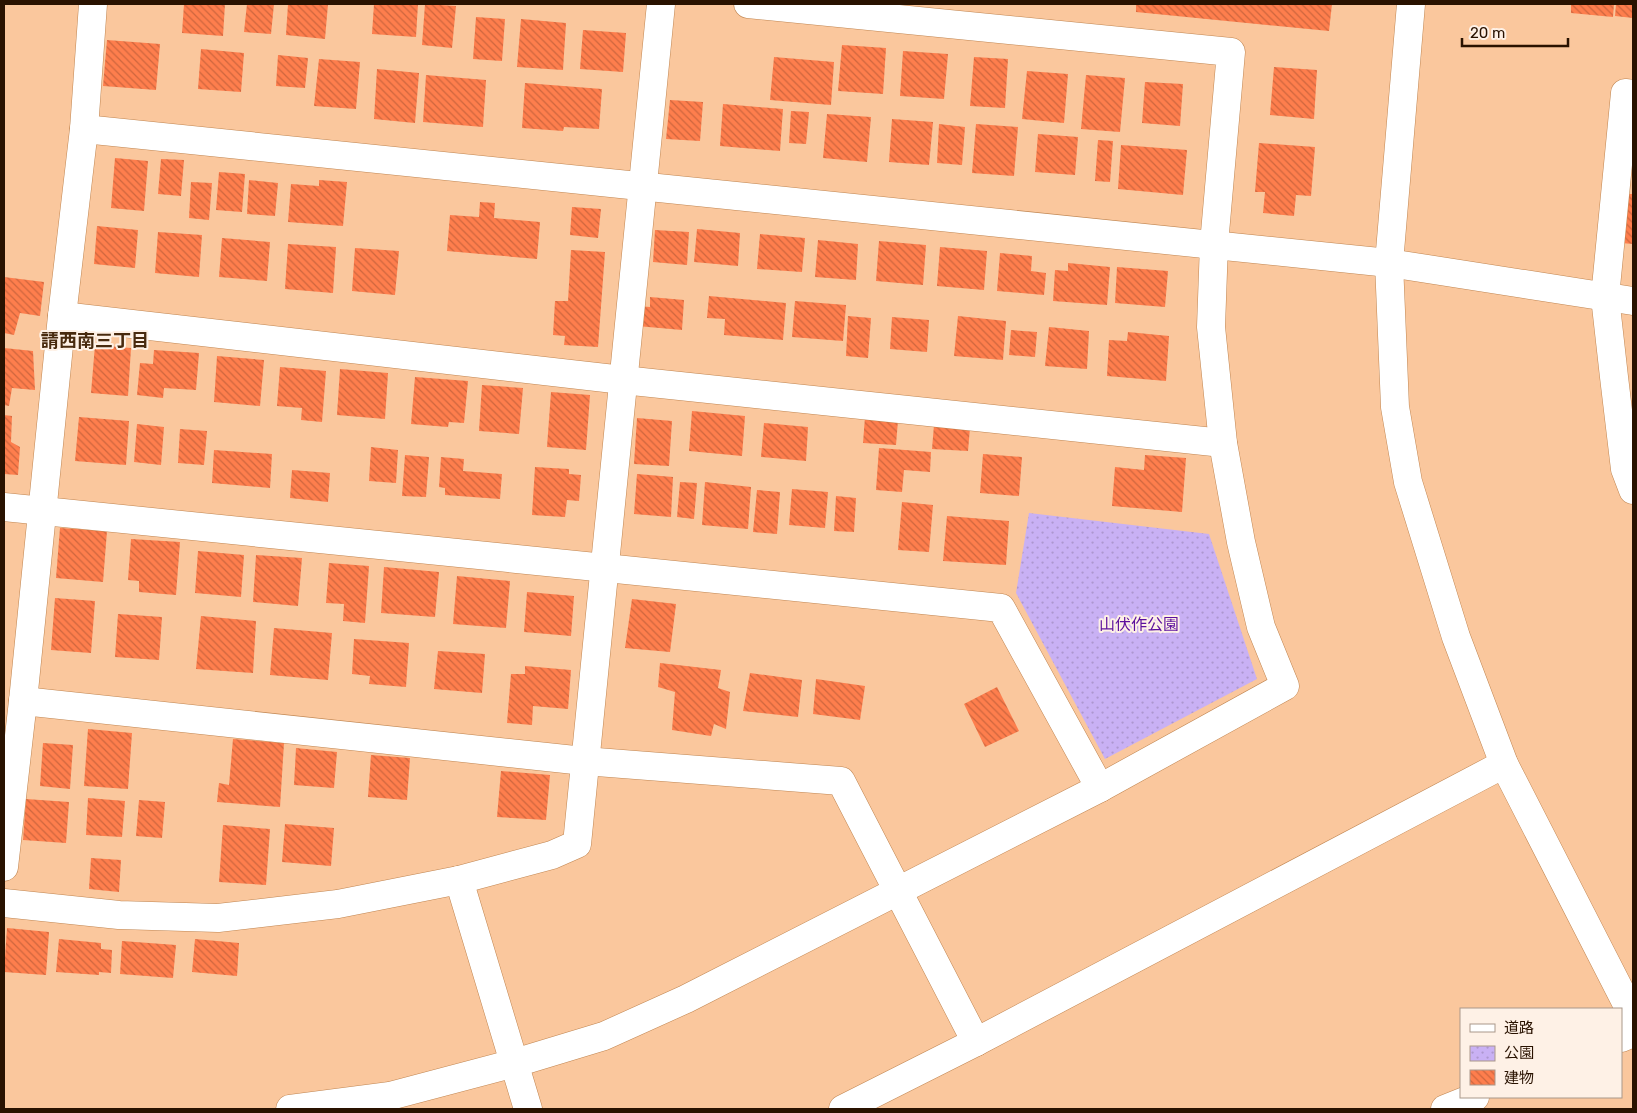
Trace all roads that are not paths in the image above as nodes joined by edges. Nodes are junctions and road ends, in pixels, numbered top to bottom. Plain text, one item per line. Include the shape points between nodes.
1 (93, 4) edge
2 (660, 4) edge
3 (748, 4) edge
4 (1411, 4) edge
5 (1633, 94) edge
6 (84, 129) junction
7 (642, 186) junction
8 (1214, 244) junction
9 (1389, 263) junction
10 (1606, 296) junction
11 (1633, 301) edge
12 (62, 316) junction
13 (623, 380) junction
14 (1223, 443) junction
15 (1633, 490) edge
16 (4, 506) edge
17 (42, 511) junction
18 (604, 567) junction
19 (23, 701) junction
20 (584, 760) junction
21 (1504, 764) junction
22 (1100, 788) junction
23 (4, 867) edge
24 (459, 880) junction
25 (898, 891) junction
26 (4, 903) edge
27 (1633, 1016) edge
28 (976, 1042) junction
29 (514, 1063) junction
30 (1473, 1098) edge
31 (290, 1109) edge
32 (528, 1109) edge
33 (842, 1109) edge
34 (1444, 1109) edge

1 - 6 street
2 - 7 street
3 - 8 street via 1231,52
4 - 9 street
5 - 10 street via 1625,93
6 - 7 street
6 - 12 street
7 - 8 street
7 - 13 street
8 - 9 street
8 - 14 street via 1211,327
9 - 10 street
9 - 21 street via 1395,407 1408,482 1456,636
10 - 11 street
10 - 15 street via 1625,469
12 - 13 street
12 - 17 street
13 - 14 street
13 - 18 street
14 - 22 street via 1261,627 1285,686
16 - 17 street
17 - 18 street
17 - 19 street
18 - 20 street
18 - 22 street via 1001,608
19 - 20 street
19 - 23 street
20 - 24 street via 577,844 552,855
20 - 25 street via 841,781
21 - 27 street
21 - 28 street
22 - 25 street
24 - 26 street via 338,904 218,918 119,915
24 - 29 street
25 - 28 street
25 - 29 street via 678,1003 604,1036
28 - 33 street
29 - 31 street via 390,1096
29 - 32 street
30 - 34 street

